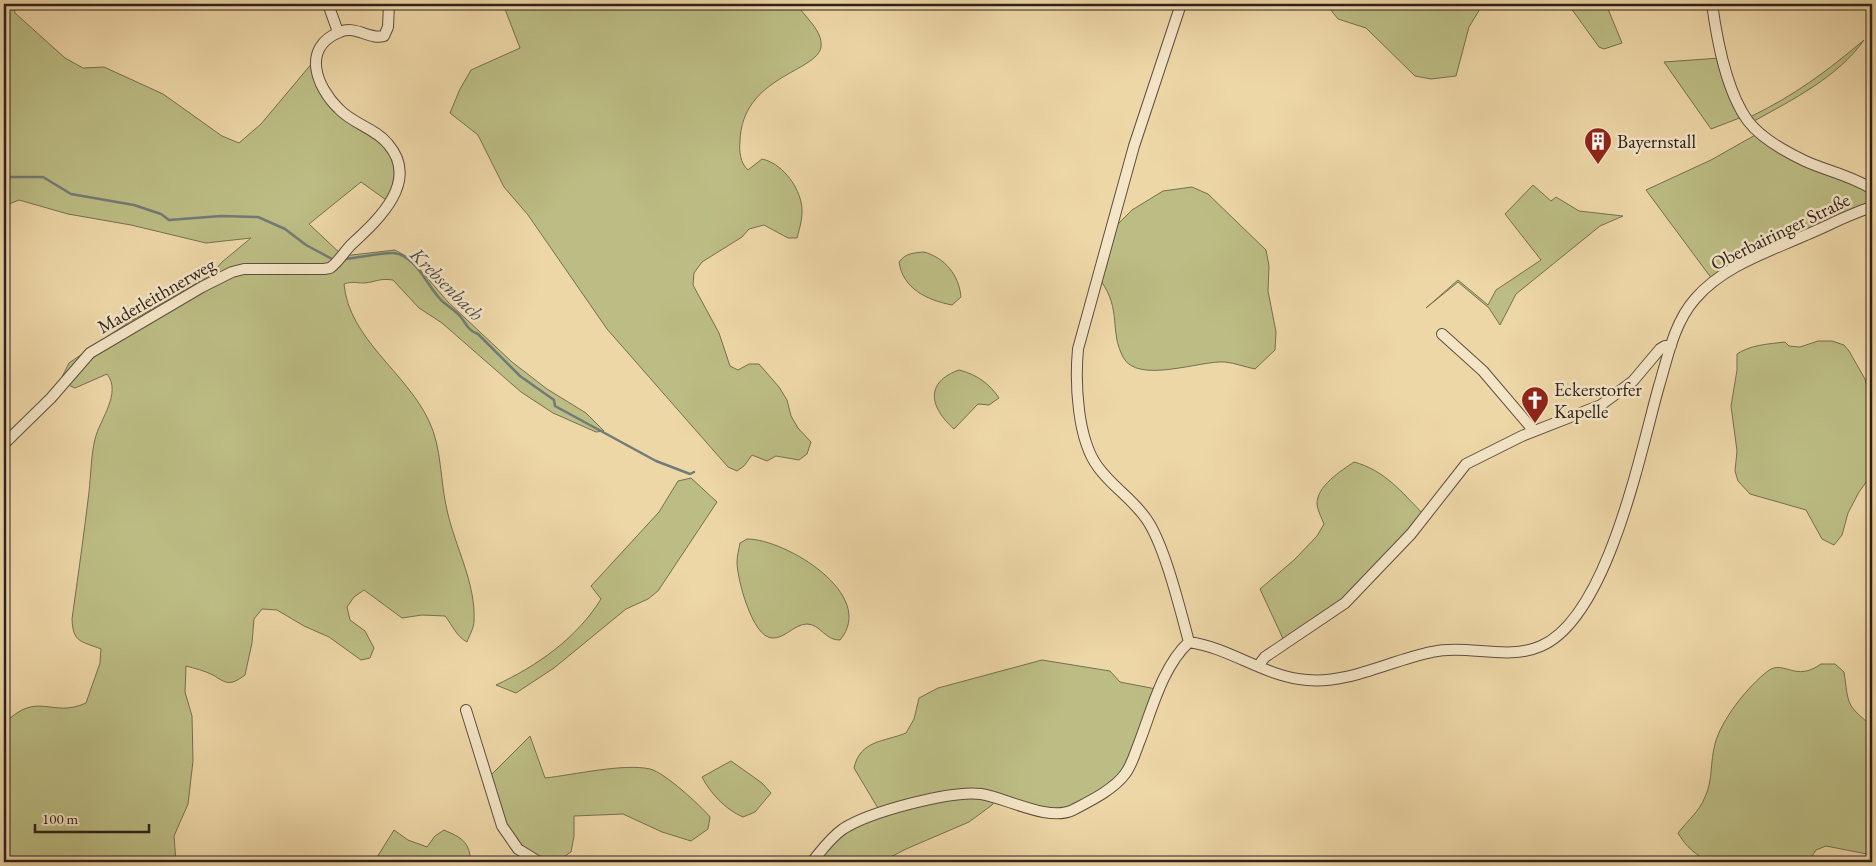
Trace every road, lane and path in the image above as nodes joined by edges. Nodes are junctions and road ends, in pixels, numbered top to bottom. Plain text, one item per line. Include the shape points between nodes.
1 (328, 4) edge
2 (389, 4) edge
3 (1181, 4) edge
4 (1712, 4) edge
5 (338, 32) junction
6 (1872, 189) edge
7 (1872, 207) edge
8 (1442, 334) dead end
9 (1671, 346) junction
10 (1534, 431) junction
11 (4, 444) edge
12 (1189, 642) junction
13 (1258, 666) junction
14 (466, 710) dead end
15 (540, 862) edge
16 (812, 862) edge

1 - 5 street
2 - 5 street via 388,27 384,36 356,30
3 - 12 street via 1134,146 1078,349 1077,367 1082,421 1090,455 1150,524
4 - 6 street via 1724,62 1750,122 1789,152
5 - 11 street, Maderleithnerweg via 318,50 315,68 318,78 340,110 376,132 390,146 399,175 391,203 338,260 324,269 244,269 232,272 90,353 51,398
7 - 9 street, Oberbairinger Straße via 1759,256 1712,282 1687,309
8 - 10 street via 1483,372
9 - 10 street via 1660,349 1633,381 1601,405
9 - 13 street, Oberbairinger Straße via 1602,574 1581,608 1551,641 1524,651 1458,649 1431,652 1322,680 1284,677
10 - 13 street via 1466,464 1411,534 1346,603 1265,657
12 - 13 street, Oberbairinger Straße via 1219,649
12 - 16 street via 1178,652 1169,669 1126,772 1104,792 1065,813 1046,812 981,794 954,795 886,811 855,822 826,844
14 - 15 street via 502,826 518,849

